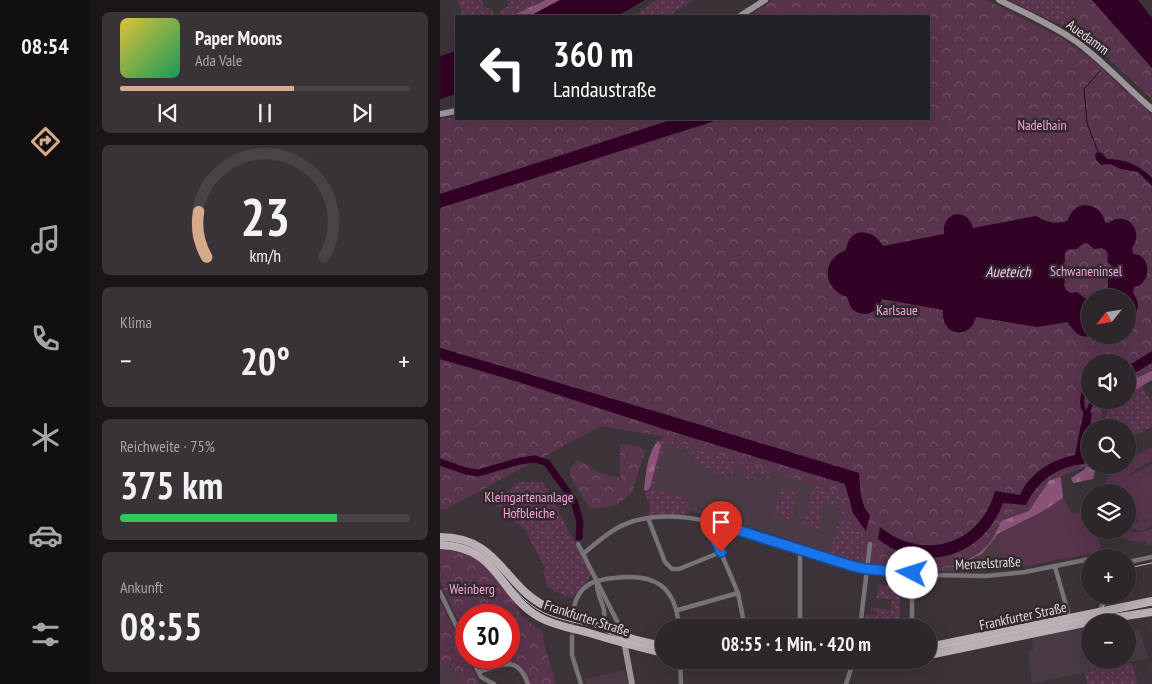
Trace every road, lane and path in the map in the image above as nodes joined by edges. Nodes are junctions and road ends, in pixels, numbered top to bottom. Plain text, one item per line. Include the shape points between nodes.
1 (765, 0) edge
2 (999, 0) edge
3 (742, 15) edge
4 (1152, 109) edge
5 (455, 111) edge
6 (440, 114) edge
7 (648, 518) junction
8 (712, 522) junction
9 (440, 537) edge
10 (578, 544) dead end
11 (870, 544) dead end
12 (440, 545) edge
13 (800, 549) junction
14 (721, 552) junction
15 (583, 554) junction
16 (1152, 557) edge
17 (1136, 560) edge
18 (1081, 562) edge
19 (1055, 567) junction
20 (866, 569) junction
21 (912, 573) junction
22 (597, 580) junction
23 (440, 592) edge
24 (738, 593) junction
25 (1152, 601) edge
26 (1102, 604) edge
27 (574, 607) tunnel mouth
28 (678, 610) junction
29 (1152, 612) edge
30 (1098, 613) junction
31 (678, 619) edge
32 (743, 619) edge
33 (800, 619) edge
34 (861, 619) edge
35 (912, 619) edge
36 (1070, 622) junction
37 (455, 623) edge
38 (602, 623) junction
39 (622, 635) junction
40 (572, 637) tunnel mouth
41 (624, 644) junction
42 (655, 644) edge
43 (937, 646) edge
44 (637, 647) junction
45 (655, 651) edge
46 (937, 653) edge
47 (627, 659) junction
48 (478, 669) edge
49 (681, 669) edge
50 (851, 669) edge
51 (479, 672) junction
52 (494, 684) edge
53 (528, 684) edge
54 (580, 684) edge
55 (632, 684) edge
56 (682, 684) edge
57 (846, 684) edge

1 - 3 street
2 - 4 street, Auedamm via 1076,41
5 - 6 street
7 - 8 street, Menzelstraße via 686,517
7 - 14 street via 665,562 672,568 679,569
7 - 15 street, Menzelstraße via 617,528
8 - 13 street, Menzelstraße
8 - 14 street via 711,529
9 - 38 main road, Frankfurter Straße via 459,539 487,552 522,589 545,606
10 - 15 street
11 - 20 street
12 - 41 main road, Frankfurter Straße via 463,548 479,556 538,616
13 - 20 street, Menzelstraße
13 - 33 street
14 - 24 street
15 - 22 street
16 - 17 street
18 - 19 street, Menzelstraße
19 - 21 street, Menzelstraße via 986,576
19 - 36 street
20 - 21 street, Menzelstraße
20 - 34 street
21 - 35 street
22 - 27 street via 584,588
22 - 28 street via 626,576 648,578 663,588
22 - 38 street via 596,588 604,611
22 - 39 street
23 - 37 street
24 - 28 street
24 - 32 street
25 - 30 main road, Frankfurter Straße
26 - 30 street
28 - 31 street
29 - 36 main road, Frankfurter Straße
30 - 36 main road, Frankfurter Straße
36 - 43 main road, Frankfurter Straße
36 - 46 main road, Frankfurter Straße
38 - 39 main road, Frankfurter Straße
39 - 41 street
39 - 42 main road, Frankfurter Straße
40 - 54 street via 572,656
41 - 44 main road, Frankfurter Straße
41 - 47 street
44 - 45 main road, Frankfurter Straße
44 - 47 street
47 - 55 street
48 - 51 street
49 - 56 street
50 - 57 street
51 - 52 street via 483,679
51 - 53 street via 510,664 521,671

